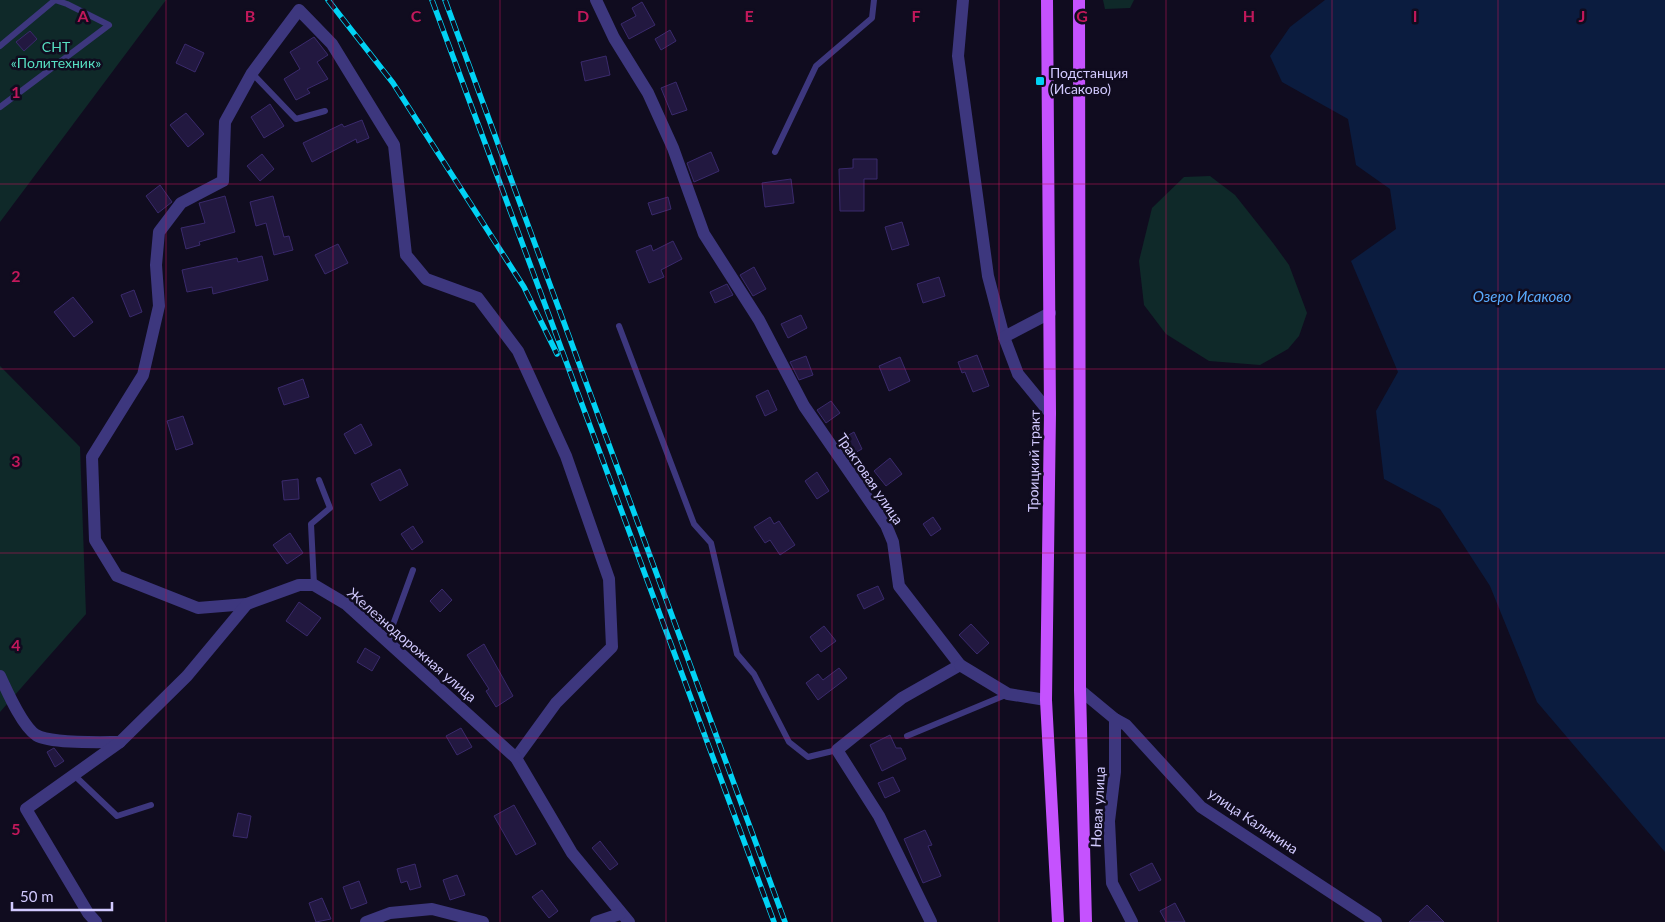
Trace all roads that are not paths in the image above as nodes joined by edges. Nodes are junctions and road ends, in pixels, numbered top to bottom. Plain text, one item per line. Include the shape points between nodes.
1 (55, 0) edge
2 (596, 0) edge
3 (874, 0) edge
4 (963, 0) edge
5 (1047, 0) edge
6 (1079, 0) edge
7 (0, 46) edge
8 (252, 73) junction
9 (0, 107) edge
10 (325, 112) dead end
11 (775, 152) dead end
12 (1050, 313) junction
13 (619, 326) dead end
14 (1004, 337) junction
15 (1050, 413) junction
16 (318, 480) dead end
17 (413, 570) dead end
18 (314, 585) junction
19 (247, 604) junction
20 (386, 641) junction
21 (960, 665) junction
22 (0, 676) edge
23 (1080, 690) junction
24 (1008, 694) junction
25 (1046, 700) junction
26 (1114, 719) junction
27 (907, 736) dead end
28 (120, 742) junction
29 (837, 750) junction
30 (516, 758) junction
31 (74, 775) junction
32 (151, 805) dead end
33 (625, 918) edge
34 (96, 922) edge
35 (366, 922) edge
36 (482, 922) edge
37 (596, 922) edge
38 (931, 922) edge
39 (1058, 922) edge
40 (1086, 922) edge
41 (1132, 922) edge
42 (1376, 922) edge

1 - 7 lane
1 - 9 lane via 109,24
2 - 21 street, Трактовая улица via 614,38 648,94 673,148 704,234 758,320 804,406 886,526 893,542 900,586
3 - 11 lane via 872,18 816,66
4 - 14 street via 958,56 988,276
5 - 12 main road, Троицкий тракт
6 - 23 main road
8 - 10 lane via 296,119
8 - 19 street via 225,122 223,181 181,203 160,232 156,265 159,306 143,375 92,457 95,540 117,576 198,608
8 - 30 street via 299,10 332,44 394,145 406,255 426,279 478,298 518,351 566,456 609,579 612,648 556,703
12 - 14 street
12 - 15 main road, Троицкий тракт
13 - 29 lane via 694,524 711,544 737,654 754,674 789,742 808,757
14 - 15 street via 1018,374
15 - 25 main road, Троицкий тракт
16 - 18 lane via 330,508 311,524
17 - 20 lane
18 - 19 street via 299,585
18 - 20 street, Железнодорожная улица via 346,604
19 - 28 street via 187,676
20 - 30 street, Железнодорожная улица
21 - 24 street
21 - 29 street via 902,698
22 - 28 street via 13,706 36,735 67,742
23 - 26 street, улица Калинина
23 - 40 main road
24 - 25 street
24 - 27 lane
25 - 39 main road, Троицкий тракт
26 - 41 street, Новая улица via 1115,772 1109,821 1112,883
26 - 42 street, улица Калинина via 1126,725 1201,807
28 - 31 street
29 - 38 street via 879,816
30 - 33 street, Железнодорожная улица via 572,853
31 - 32 lane via 117,816
31 - 34 street via 26,810 88,914
33 - 37 street, Железнодорожная улица
35 - 36 street via 390,914 432,909

